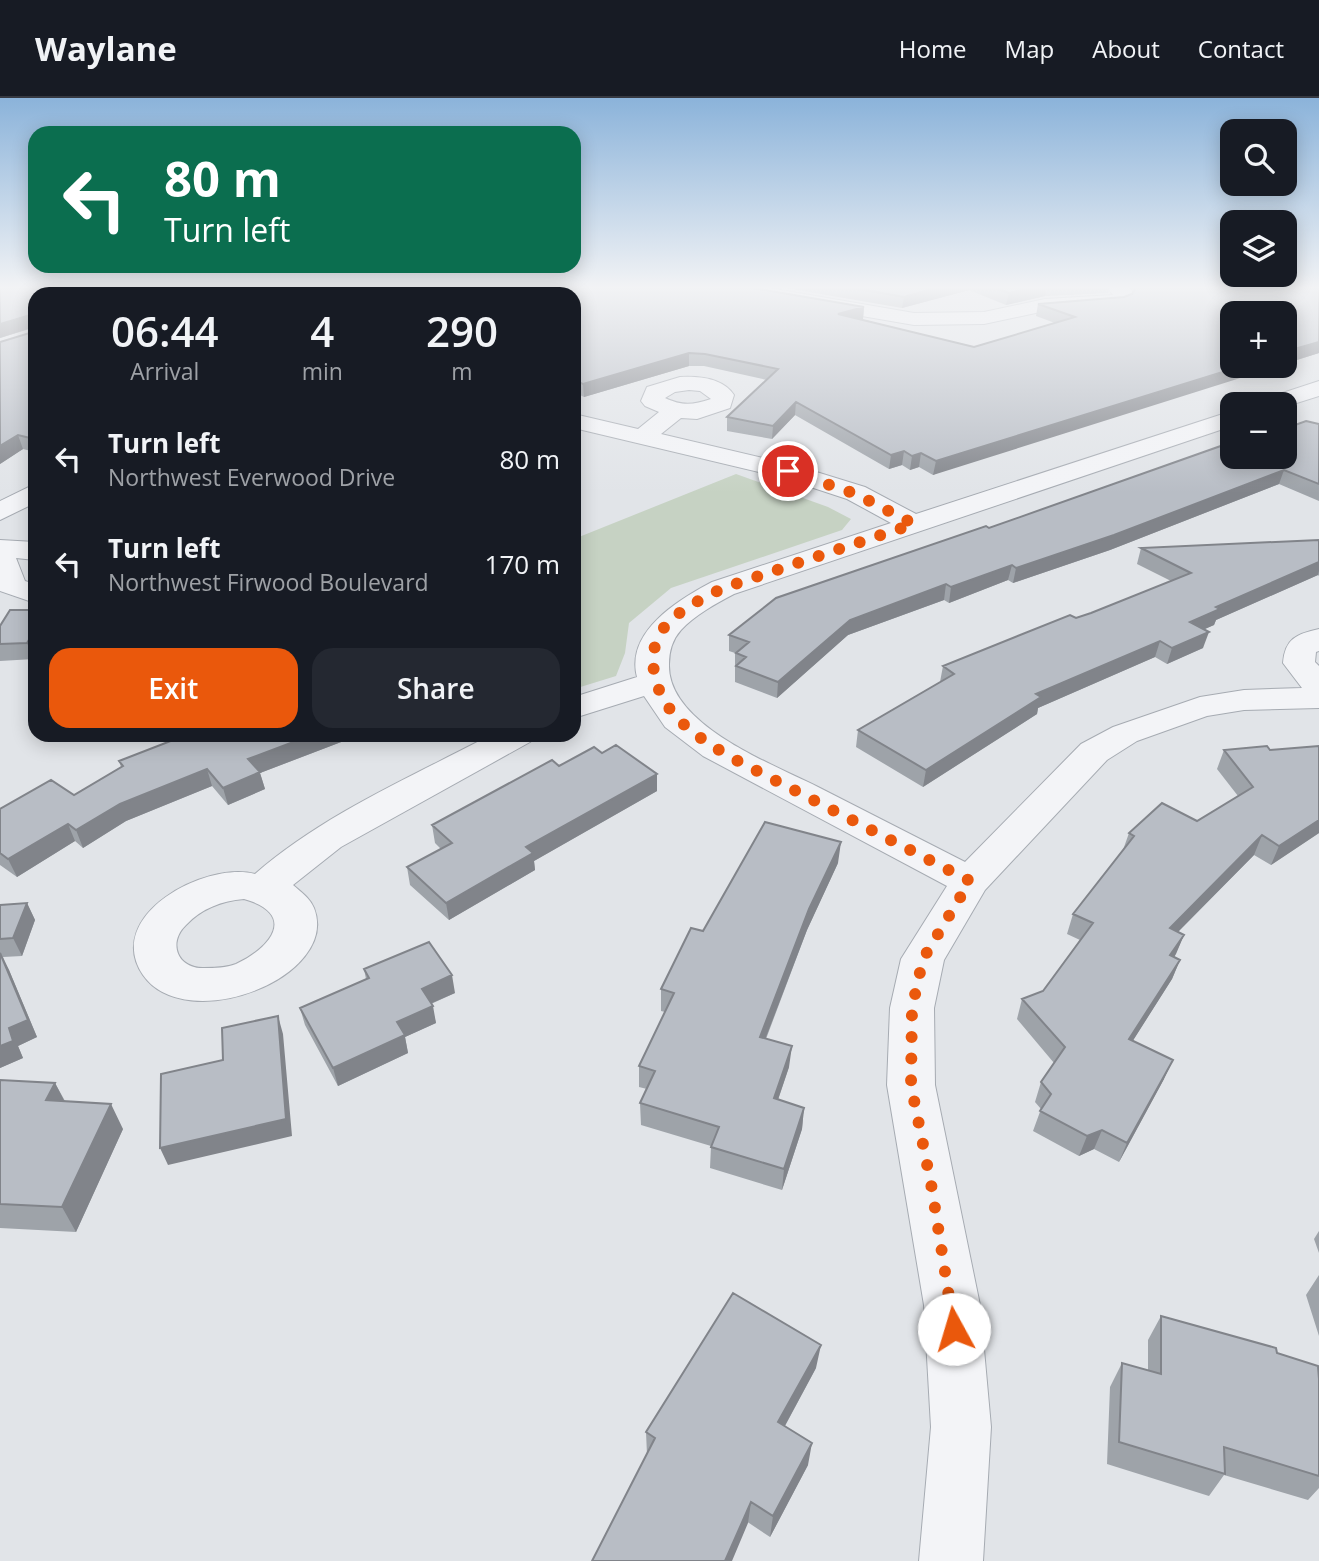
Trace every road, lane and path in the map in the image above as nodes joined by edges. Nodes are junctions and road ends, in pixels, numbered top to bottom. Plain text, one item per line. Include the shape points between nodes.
1 (1319, 388) edge
2 (1297, 395) edge
3 (675, 411) dead end
4 (1220, 422) edge
5 (581, 423) edge
6 (643, 437) junction
7 (28, 496) edge
8 (0, 512) edge
9 (914, 524) junction
10 (28, 551) edge
11 (0, 552) edge
12 (28, 593) edge
13 (1319, 638) edge
14 (654, 682) junction
15 (1319, 687) edge
16 (1319, 698) edge
17 (581, 706) edge
18 (505, 742) edge
19 (970, 881) junction
20 (264, 888) dead end
21 (951, 1561) edge

1 - 2 street
3 - 6 street
4 - 9 street
5 - 6 street
6 - 9 street via 827,482
7 - 8 street
9 - 14 street via 723,588 694,603 666,624 652,651
10 - 11 street
11 - 12 street via 12,587
13 - 15 street via 1300,648 1299,663
14 - 17 street
14 - 19 street via 671,713 732,758
16 - 19 street via 1200,707 1125,734 1094,752
18 - 20 street via 327,838
19 - 21 street via 923,959 912,1008 911,1085 952,1305 961,1427

